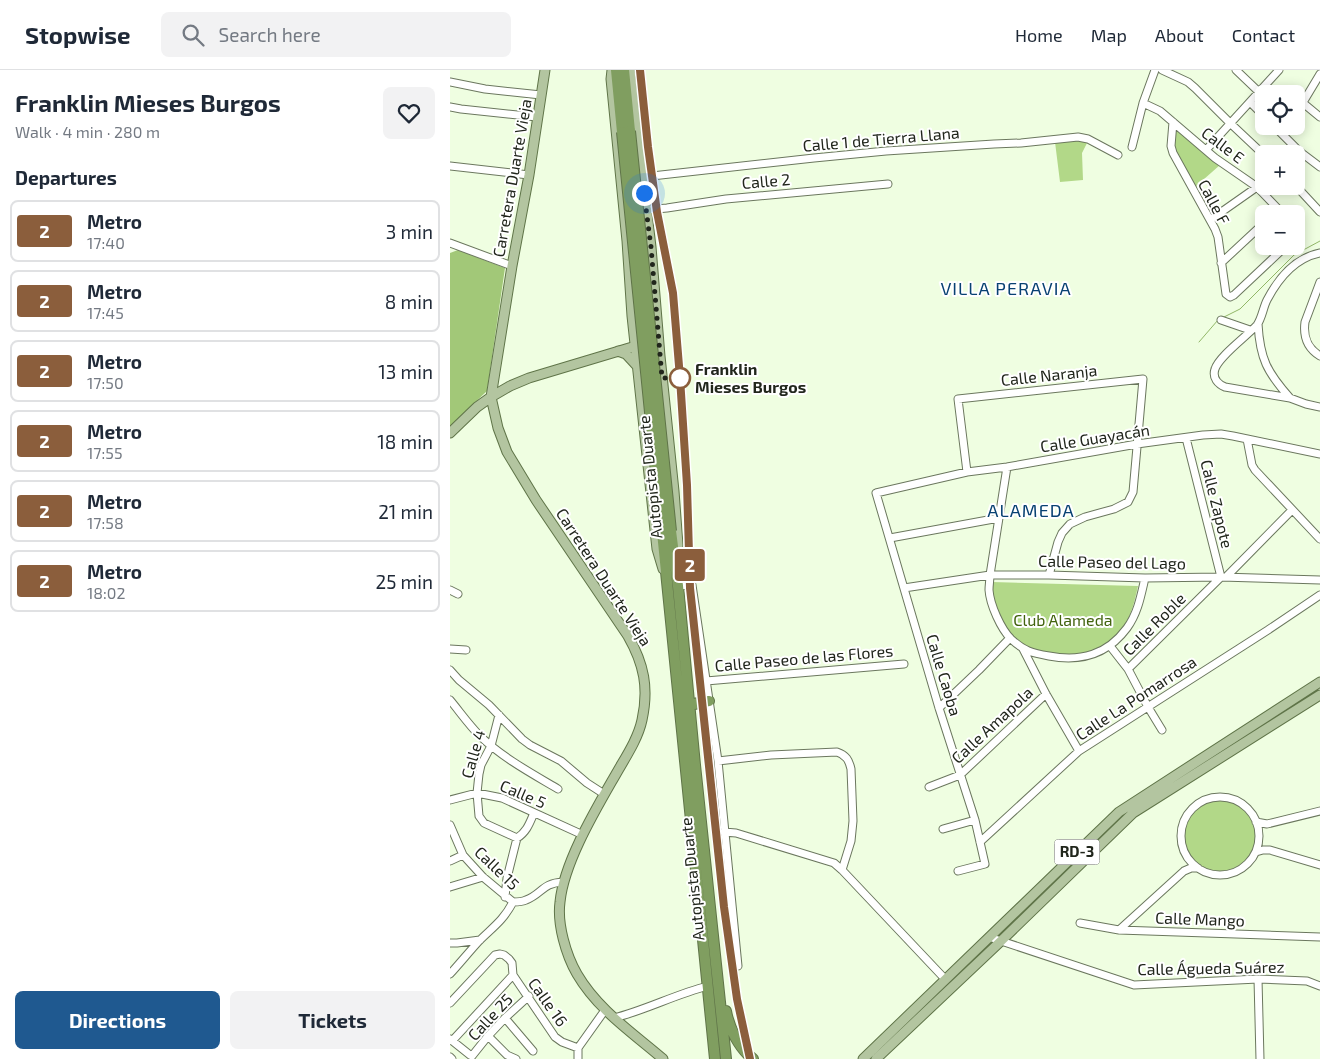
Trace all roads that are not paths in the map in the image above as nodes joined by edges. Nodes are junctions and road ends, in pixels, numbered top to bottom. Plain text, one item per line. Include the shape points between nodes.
1 (545, 70) edge
2 (612, 70) edge
3 (616, 70) edge
4 (624, 70) edge
5 (630, 70) edge
6 (1155, 70) edge
7 (1162, 70) edge
8 (1236, 70) edge
9 (1279, 70) edge
10 (1320, 74) edge
11 (450, 82) edge
12 (1265, 85) edge
13 (1255, 88) edge
14 (541, 95) junction
15 (1255, 96) edge
16 (1305, 100) edge
17 (1250, 102) junction
18 (1143, 103) junction
19 (1305, 105) edge
20 (450, 107) edge
21 (1255, 107) edge
22 (537, 117) junction
23 (1320, 117) edge
24 (1173, 122) junction
25 (1230, 123) junction
26 (626, 132) junction
27 (1283, 136) edge
28 (1132, 147) dead end
29 (1255, 147) edge
30 (1206, 150) junction
31 (1118, 155) dead end
32 (450, 166) edge
33 (1320, 167) edge
34 (529, 175) junction
35 (643, 177) junction
36 (888, 184) dead end
37 (1255, 186) edge
38 (1255, 188) edge
39 (1264, 195) edge
40 (1304, 195) edge
41 (1272, 205) edge
42 (646, 210) junction
43 (1320, 212) edge
44 (1210, 220) junction
45 (1255, 232) edge
46 (450, 243) edge
47 (1320, 253) edge
48 (1276, 255) edge
49 (1222, 263) junction
50 (512, 266) junction
51 (1320, 282) edge
52 (1220, 320) dead end
53 (1258, 324) junction
54 (1250, 330) junction
55 (634, 331) junction
56 (659, 340) junction
57 (635, 346) junction
58 (618, 351) junction
59 (1320, 356) edge
60 (638, 367) junction
61 (491, 397) junction
62 (1290, 398) junction
63 (1320, 407) edge
64 (450, 433) edge
65 (1186, 438) junction
66 (1246, 439) junction
67 (1137, 444) junction
68 (1320, 454) edge
69 (1007, 467) junction
70 (967, 472) junction
71 (876, 493) joint
72 (1292, 510) junction
73 (999, 518) junction
74 (667, 532) junction
75 (890, 538) junction
76 (1320, 539) edge
77 (676, 572) junction
78 (990, 575) junction
79 (1049, 575) junction
80 (1224, 577) junction
81 (1145, 578) junction
82 (1320, 580) edge
83 (667, 583) junction
84 (678, 586) junction
85 (904, 588) junction
86 (450, 590) edge
87 (458, 594) dead end
88 (1320, 595) edge
89 (1010, 638) junction
90 (1110, 646) junction
91 (450, 648) edge
92 (1022, 648) junction
93 (466, 650) dead end
94 (904, 664) dead end
95 (1128, 669) junction
96 (450, 670) edge
97 (706, 681) junction
98 (1320, 682) edge
99 (1046, 694) junction
100 (1320, 695) edge
101 (450, 700) edge
102 (709, 701) junction
103 (689, 705) junction
104 (1148, 707) junction
105 (939, 708) junction
106 (499, 715) junction
107 (1162, 730) dead end
108 (491, 746) junction
109 (1079, 751) junction
110 (718, 761) junction
111 (960, 775) junction
112 (929, 787) dead end
113 (558, 789) dead end
114 (477, 793) junction
115 (604, 794) junction
116 (450, 800) edge
117 (1320, 811) edge
118 (534, 813) junction
119 (975, 820) junction
120 (1256, 822) junction
121 (1267, 824) junction
122 (451, 829) edge
123 (943, 829) dead end
124 (724, 832) junction
125 (1259, 832) junction
126 (583, 835) junction
127 (517, 838) junction
128 (1259, 841) junction
129 (980, 842) junction
130 (1270, 850) junction
131 (1256, 852) junction
132 (464, 855) junction
133 (1186, 855) junction
134 (450, 861) edge
135 (1320, 865) edge
136 (1199, 868) junction
137 (842, 870) junction
138 (958, 871) dead end
139 (1184, 871) junction
140 (483, 877) junction
141 (563, 882) junction
142 (450, 887) edge
143 (505, 897) junction
144 (513, 902) junction
145 (1080, 922) dead end
146 (1119, 930) junction
147 (989, 937) junction
148 (1320, 937) edge
149 (480, 940) junction
150 (1001, 941) junction
151 (450, 943) edge
152 (738, 966) dead end
153 (450, 974) edge
154 (513, 975) junction
155 (945, 979) junction
156 (1258, 979) junction
157 (718, 981) junction
158 (708, 986) junction
159 (1320, 986) edge
160 (529, 996) junction
161 (450, 1003) edge
162 (605, 1010) junction
163 (727, 1017) junction
164 (505, 1018) junction
165 (614, 1018) junction
166 (488, 1036) junction
167 (451, 1040) edge
168 (578, 1048) junction
169 (533, 1051) dead end
170 (878, 1053) edge
171 (516, 1059) edge
172 (578, 1059) edge
173 (663, 1059) edge
174 (715, 1059) edge
175 (726, 1059) edge
176 (732, 1059) edge
177 (753, 1059) edge
178 (863, 1059) edge
179 (1260, 1059) edge

1 - 14 main road, Carretera Duarte Vieja
2 - 55 main road, Autopista Duarte
3 - 26 highway
4 - 26 highway, Autopista Duarte
5 - 35 main road
6 - 18 street
7 - 25 street via 1188,82
8 - 13 street
9 - 12 street
10 - 16 street
11 - 14 street
14 - 22 main road, Carretera Duarte Vieja
15 - 17 street
17 - 21 street
17 - 25 street
18 - 24 street, Calle E
18 - 28 street
19 - 23 street
20 - 22 street
22 - 34 main road, Carretera Duarte Vieja
24 - 30 street, Calle E
24 - 44 street, Calle F via 1173,153
25 - 29 street
25 - 30 street
26 - 74 highway, Autopista Duarte, bridge
27 - 33 street
30 - 37 street, Calle E
31 - 35 street, Calle 1 de Tierra Llana via 1078,138 886,151
32 - 34 street
34 - 50 main road, Carretera Duarte Vieja
35 - 42 main road
36 - 42 street, Calle 2
38 - 44 street
39 - 41 street, Calle E
40 - 43 street
42 - 56 main road
44 - 49 street, Calle F via 1218,237
45 - 49 street
46 - 50 street
47 - 53 street via 1304,258 1287,272 1267,300
48 - 49 street, Calle F via 1230,297 1226,294
50 - 61 main road, Carretera Duarte Vieja
51 - 59 street via 1304,330 1308,344
52 - 54 street
53 - 54 street
53 - 62 street via 1263,360
54 - 62 street via 1215,368 1215,379 1225,387
55 - 57 main road, Autopista Duarte
55 - 58 main road
56 - 57 main road
56 - 77 main road via 678,538
57 - 58 main road
57 - 60 main road, Autopista Duarte
58 - 60 main road via 626,354
58 - 61 main road via 529,378
60 - 83 main road, Autopista Duarte via 657,549
61 - 64 main road
61 - 115 main road, Carretera Duarte Vieja via 507,452 628,636 642,667 645,680 642,722
62 - 63 street
65 - 66 street, Calle Guayacán via 1221,434
65 - 67 street, Calle Guayacán
65 - 80 street, Calle Zapote
66 - 68 street, Calle Guayacán
66 - 72 street via 1255,470
67 - 69 street, Calle Guayacán
67 - 70 street, Calle Naranja via 1143,379 958,399
67 - 79 street via 1133,492 1128,502 1070,524 1058,542
69 - 70 street, Calle Guayacán
69 - 73 street
70 - 71 street, Calle Guayacán
71 - 75 street, Calle Caoba
72 - 76 street
72 - 80 street, Calle Roble
73 - 75 street
73 - 78 street
74 - 77 highway, Autopista Duarte
74 - 83 highway, Autopista Duarte
75 - 85 street, Calle Caoba
77 - 84 highway, Autopista Duarte
78 - 79 street, Calle Paseo del Lago
78 - 85 street, Calle Paseo del Lago
78 - 89 street via 992,604
79 - 81 street, Calle Paseo del Lago
80 - 81 street, Calle Paseo del Lago
80 - 82 street, Calle Paseo del Lago
80 - 95 street, Calle Roble
81 - 90 street via 1139,603 1128,627
83 - 158 highway, Autopista Duarte
84 - 97 street via 692,586
84 - 103 highway, Autopista Duarte
85 - 105 street, Calle Caoba
86 - 87 street
88 - 104 street, Calle La Pomarrosa
89 - 92 street
89 - 105 street
90 - 92 street via 1073,658 1045,656
90 - 95 street
91 - 93 street
92 - 99 street
94 - 97 street, Calle Paseo de las Flores
95 - 104 street
96 - 106 street
97 - 102 street
98 - 147 main road, RD-3 via 1126,806
99 - 109 street
99 - 111 street, Calle Amapola
100 - 150 main road, RD-3 via 1133,814
101 - 108 street
102 - 103 highway
102 - 110 street
103 - 157 highway, Autopista Duarte
104 - 107 street
104 - 109 street, Calle La Pomarrosa
105 - 111 street, Calle Caoba
106 - 108 street, Calle 4
106 - 115 street via 522,739 561,761
108 - 113 street
108 - 114 street, Calle 4 via 481,765
109 - 129 street, Calle La Pomarrosa
110 - 124 street
110 - 137 street via 837,752 847,758 851,770 853,822
111 - 112 street, Calle Amapola
111 - 119 street, Calle Caoba
114 - 116 street, Calle 5
114 - 118 street, Calle 5 via 502,798
114 - 127 street, Calle 4 via 481,820
115 - 126 main road, Carretera Duarte Vieja
117 - 121 street
118 - 126 street, Calle 5
118 - 127 street via 527,829
119 - 123 street
119 - 129 street, Calle Caoba
120 - 121 street
120 - 125 street
120 - 133 street via 1242,804 1220,797 1208,799 1198,804 1184,822 1181,833
121 - 125 street
122 - 132 street, Calle 15
124 - 137 street via 826,860
124 - 152 street
125 - 128 street
126 - 141 main road, Carretera Duarte Vieja
127 - 143 street
128 - 130 street
128 - 131 street
129 - 138 street, Calle Caoba via 985,864
130 - 131 street
130 - 135 street
131 - 136 street via 1241,869 1231,874 1209,873
132 - 134 street
132 - 140 street, Calle 15
133 - 136 street
133 - 139 street
136 - 139 street
137 - 155 street
139 - 146 street
140 - 142 street
140 - 143 street, Calle 15
141 - 144 street via 553,882 526,900
141 - 162 main road, Carretera Duarte Vieja via 561,931 577,974
143 - 144 street, Calle 15
144 - 149 street via 507,914
145 - 146 street, Calle Mango
146 - 148 street, Calle Mango
147 - 150 street, Calle Águeda Suárez
147 - 155 main road, RD-3
149 - 151 street
149 - 153 street
150 - 156 street, Calle Águeda Suárez via 1134,985
150 - 170 main road, RD-3
154 - 160 street, Calle 16
154 - 161 street, Calle 16 via 510,959 495,955
154 - 167 street
155 - 170 main road, RD-3
156 - 159 street, Calle Águeda Suárez via 1307,981
156 - 179 street
157 - 163 highway
157 - 175 highway, Autopista Duarte
158 - 165 street
158 - 174 highway, Autopista Duarte
160 - 164 street, Calle 25
160 - 168 street, Calle 16 via 555,1037
162 - 165 main road, Carretera Duarte Vieja
162 - 168 street
163 - 176 highway
163 - 177 highway via 742,1047
164 - 166 street, Calle 25
164 - 169 street
165 - 173 main road, Carretera Duarte Vieja
166 - 167 street, Calle 25 via 472,1056
166 - 171 street via 507,1055
168 - 172 street
170 - 178 main road, RD-3

